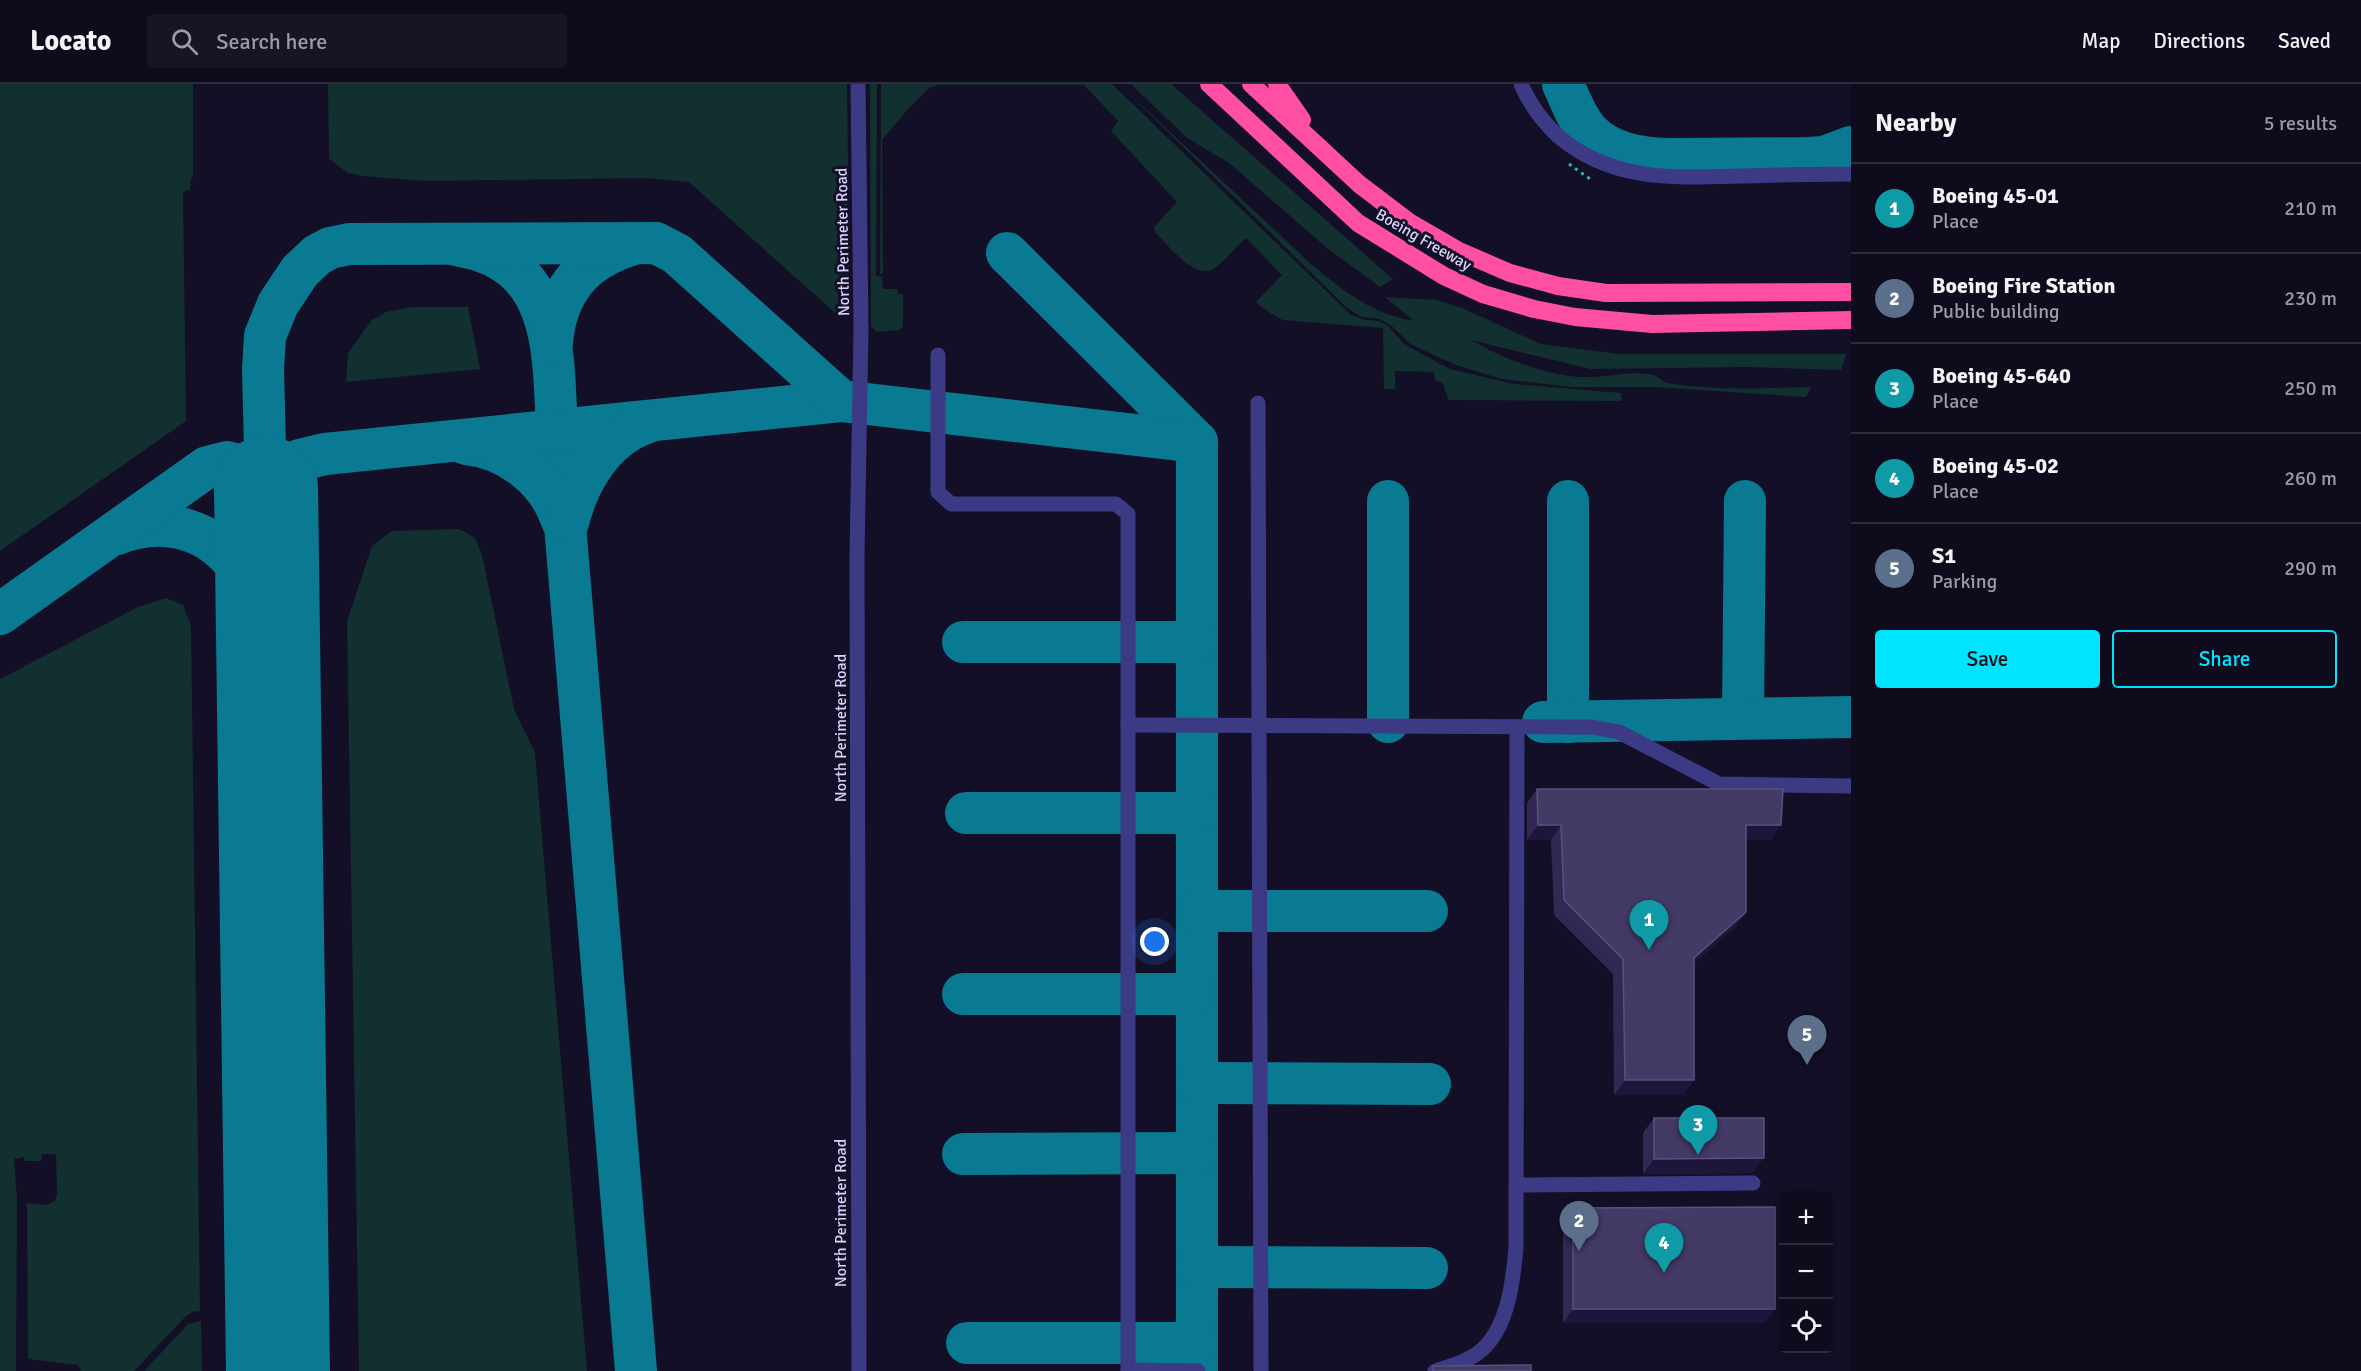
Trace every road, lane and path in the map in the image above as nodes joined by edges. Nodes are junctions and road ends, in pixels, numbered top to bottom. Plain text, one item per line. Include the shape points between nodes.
1 (858, 84) edge
2 (1209, 84) edge
3 (1251, 84) edge
4 (1277, 84) edge
5 (1521, 84) edge
6 (1318, 144) junction
7 (1841, 179) edge
8 (1851, 292) edge
9 (1851, 320) edge
10 (1766, 322) junction
11 (1851, 328) edge
12 (938, 356) dead end
13 (1258, 403) dead end
14 (1128, 725) junction
15 (1259, 726) junction
16 (1517, 727) junction
17 (1851, 786) edge
18 (1753, 1183) dead end
19 (1516, 1185) junction
20 (859, 1371) edge
21 (1128, 1371) edge
22 (1198, 1371) edge
23 (1261, 1371) edge
24 (1435, 1371) edge

1 - 20 street, North Perimeter Road
2 - 10 highway, Boeing Freeway via 1358,223 1444,276 1483,294 1575,317 1653,324
3 - 6 highway, Boeing Freeway
4 - 6 highway
5 - 7 street via 1552,130 1586,156 1608,166 1633,173 1684,177
6 - 8 highway, Boeing Freeway via 1359,184 1409,222 1459,251 1510,273 1558,286 1606,292
9 - 10 highway, Boeing Freeway
10 - 11 highway
12 - 14 street via 938,492 951,504 1116,504 1128,514
13 - 15 street
14 - 15 street
14 - 21 street
15 - 16 street
15 - 23 street
16 - 17 street via 1592,727 1619,732 1719,784
16 - 19 street
18 - 19 street
19 - 24 street via 1514,1270 1507,1308 1488,1344 1471,1358
21 - 22 street

